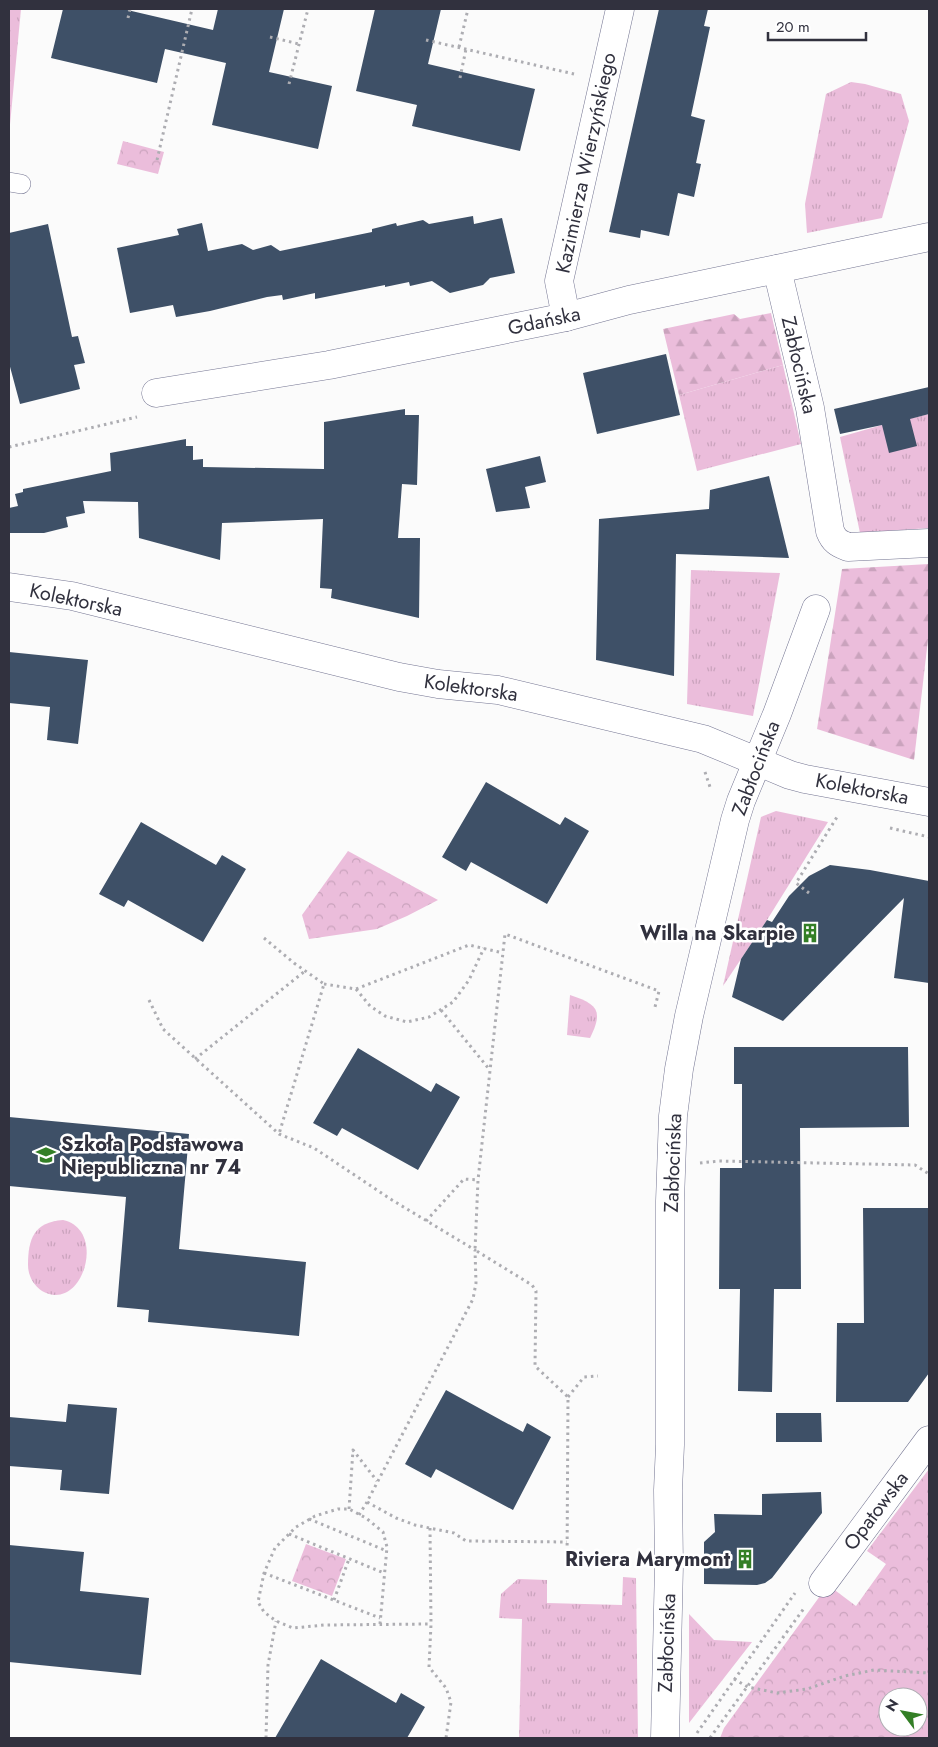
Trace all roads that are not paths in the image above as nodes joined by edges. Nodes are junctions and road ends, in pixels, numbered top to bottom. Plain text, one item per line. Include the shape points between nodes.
1 (620, 9) edge
2 (929, 237) edge
3 (777, 269) junction
4 (566, 317) junction
5 (156, 393) dead end
6 (929, 543) edge
7 (9, 586) edge
8 (816, 609) dead end
9 (758, 760) junction
10 (929, 802) edge
11 (929, 1440) edge
12 (823, 1583) road end
13 (665, 1738) edge

1 - 4 street, Kazimierza Wierzyńskiego via 559,281
2 - 3 street, Gdańska
3 - 4 street, Gdańska via 629,300
3 - 6 street, Zabłocińska via 810,408 830,531 837,543 854,547
4 - 5 street, Gdańska via 329,365
7 - 9 street, Kolektorska via 72,596 399,677 498,690 537,699 703,740
8 - 9 street, Zabłocińska
9 - 10 street, Kolektorska via 806,779
9 - 13 street, Zabłocińska via 735,820 689,1016 673,1116
11 - 12 street, Opatowska

